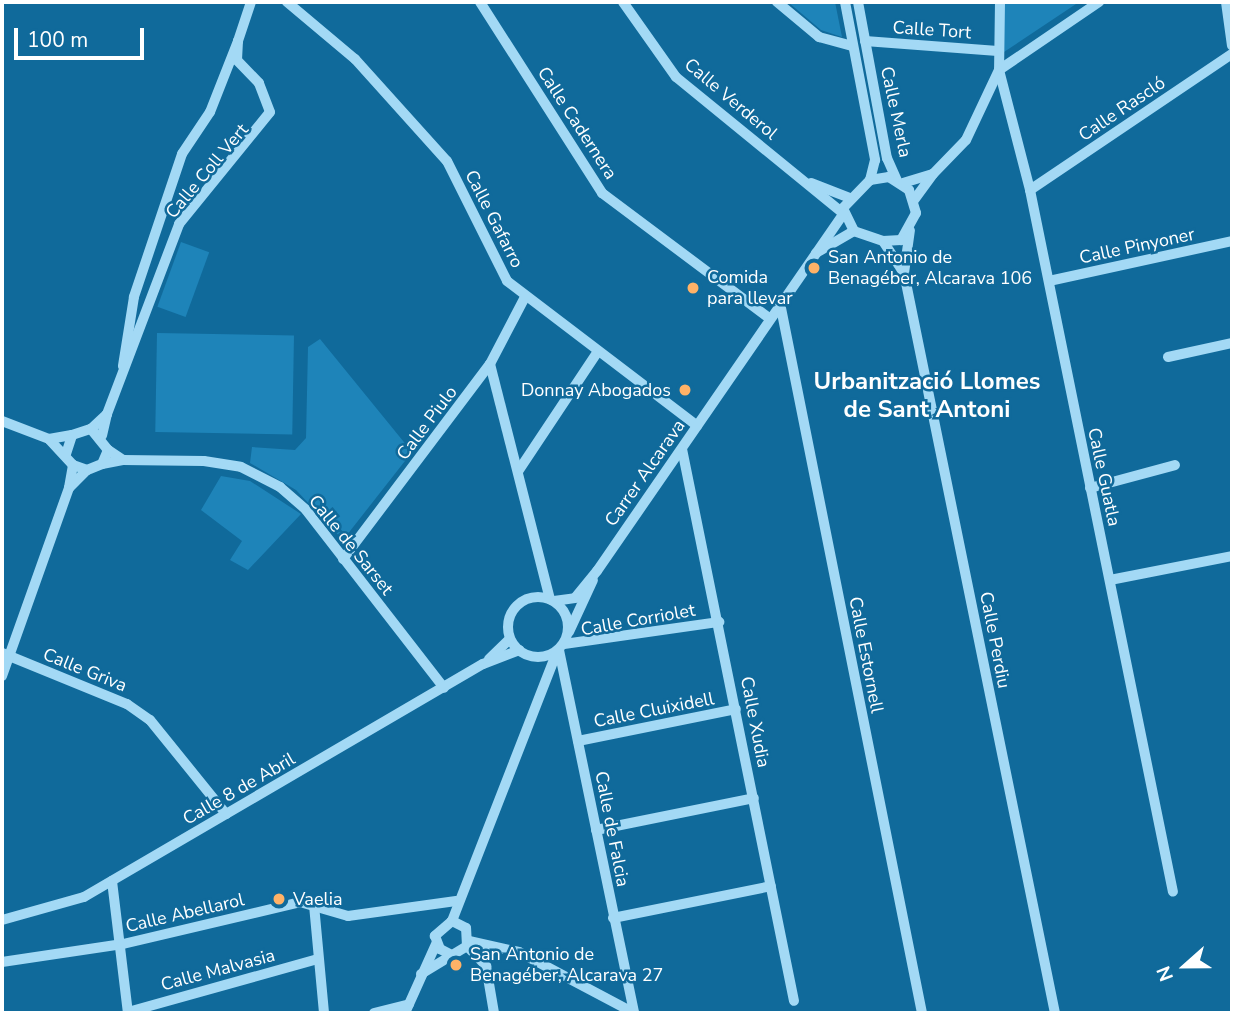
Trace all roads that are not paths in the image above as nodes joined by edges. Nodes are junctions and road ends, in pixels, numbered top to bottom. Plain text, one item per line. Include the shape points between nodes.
1 (251, 2) edge
2 (287, 2) edge
3 (480, 2) edge
4 (623, 2) edge
5 (777, 2) edge
6 (845, 2) edge
7 (858, 2) edge
8 (1000, 2) edge
9 (1100, 2) edge
10 (1226, 2) edge
11 (237, 41) junction
12 (865, 42) junction
13 (853, 45) junction
14 (1232, 46) edge
15 (998, 51) junction
16 (1232, 54) edge
17 (999, 70) junction
18 (933, 174) junction
19 (802, 179) junction
20 (870, 180) junction
21 (900, 182) junction
22 (1030, 190) junction
23 (850, 198) junction
24 (914, 200) junction
25 (843, 214) junction
26 (910, 230) junction
27 (854, 231) junction
28 (883, 241) junction
29 (1232, 241) edge
30 (813, 255) junction
31 (904, 273) junction
32 (1049, 281) junction
33 (525, 297) junction
34 (779, 303) junction
35 (769, 318) junction
36 (1232, 343) edge
37 (597, 351) junction
38 (1168, 357) dead end
39 (490, 364) junction
40 (123, 366) junction
41 (107, 414) junction
42 (2, 421) edge
43 (697, 426) junction
44 (91, 429) junction
45 (72, 435) junction
46 (102, 435) junction
47 (49, 439) junction
48 (682, 449) junction
49 (107, 450) junction
50 (66, 454) junction
51 (123, 460) junction
52 (102, 464) junction
53 (73, 465) junction
54 (1175, 465) dead end
55 (87, 470) junction
56 (519, 470) junction
57 (69, 488) junction
58 (1090, 488) junction
59 (1232, 556) edge
60 (342, 559) junction
61 (597, 570) junction
62 (1110, 580) junction
63 (552, 600) junction
64 (719, 622) junction
65 (568, 632) junction
66 (510, 639) junction
67 (560, 648) junction
68 (519, 650) junction
69 (5, 655) edge
70 (536, 657) junction
71 (484, 664) junction
72 (2, 676) edge
73 (544, 681) junction
74 (444, 688) junction
75 (736, 709) junction
76 (578, 741) junction
77 (754, 798) junction
78 (226, 814) junction
79 (596, 830) junction
80 (112, 881) junction
81 (771, 886) junction
82 (1174, 892) dead end
83 (456, 901) junction
84 (314, 905) junction
85 (613, 918) junction
86 (2, 920) edge
87 (452, 921) junction
88 (123, 944) junction
89 (436, 944) junction
90 (468, 944) junction
91 (452, 955) junction
92 (317, 959) junction
93 (2, 962) edge
94 (421, 974) junction
95 (794, 1001) dead end
96 (407, 1009) edge
97 (128, 1012) edge
98 (324, 1013) edge
99 (374, 1013) edge
100 (494, 1013) edge
101 (634, 1013) edge
102 (922, 1013) edge
103 (1055, 1013) edge

1 - 11 street, Calle Coll Vert
2 - 33 street, Calle Gafarro via 355,59 447,162 508,281
3 - 35 street, Calle Cadernera via 602,193
4 - 19 street, Calle Verderol via 676,77
5 - 13 street via 819,37
6 - 13 street, Calle Merla
7 - 12 street, Calle Merla
8 - 15 street, Calle Guatla
9 - 17 street
10 - 14 street
11 - 40 street, Calle Coll Vert via 210,112 182,154 134,297
11 - 40 street, Calle Coll Vert via 237,60 259,83 270,112 179,223
12 - 13 street
12 - 15 street, Calle Tort
12 - 21 street, Calle Merla via 887,158
13 - 20 street, Calle Merla via 875,160
15 - 17 street, Calle Guatla
16 - 22 street, Calle Rascló
17 - 18 street via 966,140
17 - 22 street, Calle Guatla
18 - 21 street
18 - 24 street
19 - 23 street, Calle Verderol
19 - 25 street, Calle Verderol
20 - 21 street
20 - 23 street
21 - 24 street
22 - 32 street, Calle Guatla
23 - 25 street
24 - 26 street
25 - 27 street
25 - 30 street, Carrer Alcarava
26 - 28 street via 901,240
26 - 31 street, Calle Perdiu
27 - 28 street
27 - 30 street, Carrer Alcarava
28 - 31 street, Calle Perdiu
29 - 32 street, Calle Pinyoner
30 - 34 street, Carrer Alcarava
31 - 103 street, Calle Perdiu
32 - 58 street, Calle Guatla
33 - 37 street, Calle Gafarro
33 - 39 street, Calle Piulo
34 - 35 street, Carrer Alcarava
34 - 102 street, Calle Estornell
35 - 43 street, Carrer Alcarava
36 - 38 street
37 - 43 street, Calle Gafarro
37 - 56 street
39 - 56 street
39 - 60 street, Calle Piulo
40 - 41 street, Calle Coll Vert
41 - 44 street, Calle Coll Vert
41 - 46 street, Calle Coll Vert
42 - 47 street
43 - 48 street, Carrer Alcarava
44 - 45 street
44 - 46 street
45 - 47 street
45 - 50 street
46 - 49 street
47 - 50 street
48 - 61 street, Carrer Alcarava
48 - 64 street, Calle Xudia
49 - 51 street, Calle de Sarset
49 - 52 street
50 - 53 street
51 - 52 street, Calle de Sarset
51 - 60 street, Calle de Sarset via 241,467 280,487
52 - 55 street
53 - 55 street
53 - 57 street
54 - 58 street
55 - 57 street
56 - 63 street
57 - 69 street
58 - 62 street, Calle Guatla
59 - 62 street
60 - 74 street, Calle de Sarset
61 - 63 street, Carrer Alcarava via 575,598
61 - 65 street, Carrer Alcarava
62 - 82 street, Calle Guatla
63 - 65 street via 566,614
63 - 66 street via 519,604 509,620
64 - 67 street, Calle Corriolet
64 - 75 street, Calle Xudia
65 - 67 street
66 - 68 street
66 - 71 street, Calle 8 de Abril
67 - 70 street
67 - 73 street
67 - 76 street, Calle de Falcia
68 - 70 street
68 - 71 street, Calle 8 de Abril
69 - 72 street
69 - 78 street, Calle Griva via 127,704 149,720
70 - 73 street
71 - 74 street, Calle 8 de Abril
73 - 83 street
74 - 78 street, Calle 8 de Abril
75 - 76 street, Calle Cluixidell
75 - 77 street, Calle Xudia
76 - 79 street, Calle de Falcia
77 - 79 street
77 - 81 street, Calle Xudia
78 - 80 street, Calle 8 de Abril
79 - 85 street, Calle de Falcia
80 - 86 street, Calle 8 de Abril via 84,897
80 - 88 street
81 - 85 street
81 - 95 street, Calle Xudia
83 - 84 street, Calle Abellarol via 348,916
83 - 87 street
84 - 88 street, Calle Abellarol via 299,902
84 - 92 street
85 - 101 street, Calle de Falcia
87 - 89 street via 437,930
87 - 90 street via 466,928
88 - 93 street, Calle Abellarol
88 - 97 street
89 - 91 street
89 - 94 street
90 - 91 street
90 - 100 street via 486,966
90 - 101 street via 519,952
91 - 94 street
92 - 97 street, Calle Malvasia
92 - 98 street
94 - 96 street
96 - 99 street

